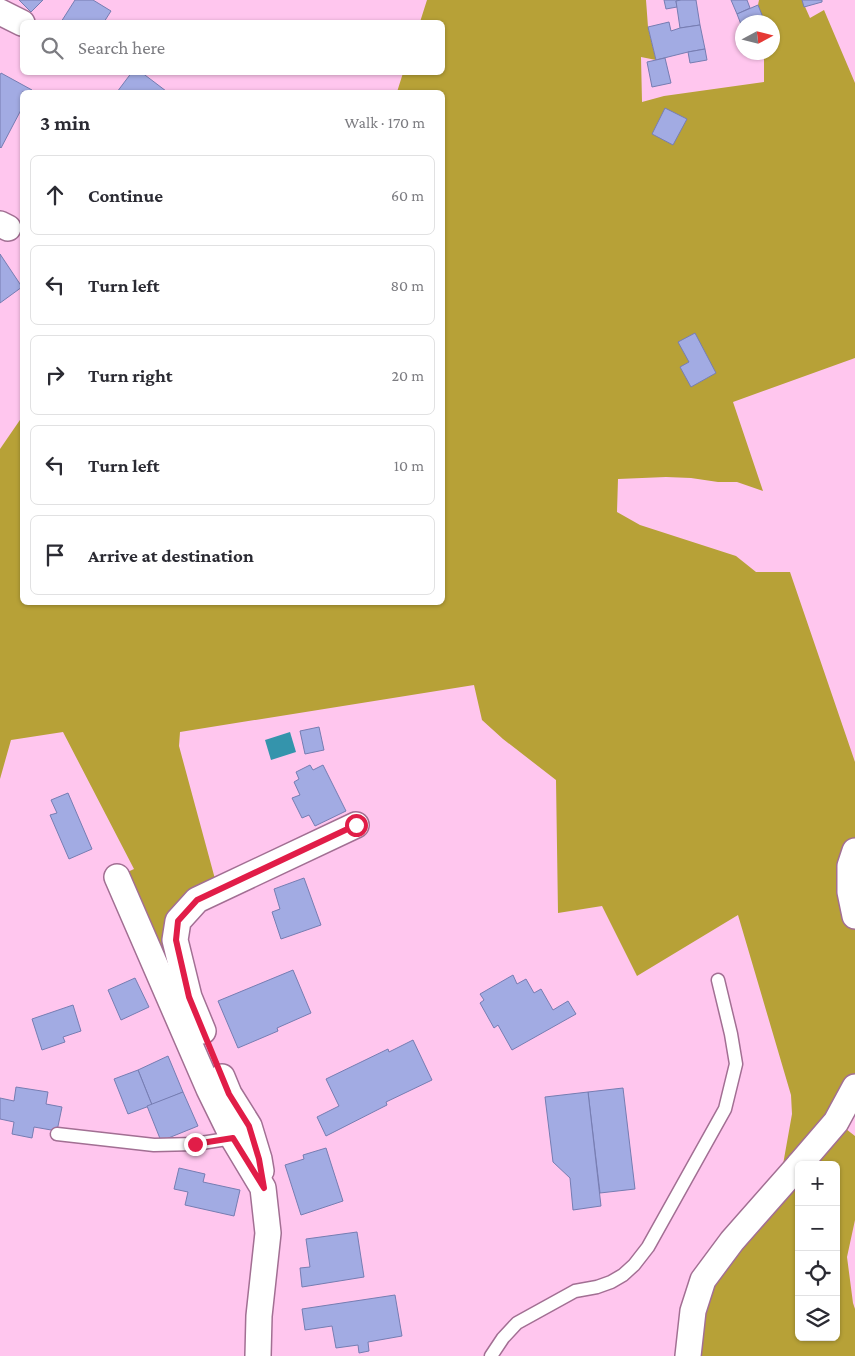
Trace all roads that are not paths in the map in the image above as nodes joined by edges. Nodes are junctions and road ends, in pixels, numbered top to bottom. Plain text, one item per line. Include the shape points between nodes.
1 (0, 12) edge
2 (20, 22) edge
3 (356, 825) dead end
4 (855, 851) edge
5 (117, 877) dead end
6 (855, 916) edge
7 (718, 980) dead end
8 (855, 1087) edge
9 (57, 1134) dead end
10 (233, 1138) junction
11 (802, 1161) edge
12 (795, 1170) edge
13 (264, 1188) junction
14 (258, 1356) edge
15 (491, 1356) edge
16 (688, 1356) edge

1 - 2 street
3 - 13 street via 197,900 178,921 176,940 189,997 229,1094 249,1126
4 - 6 street via 850,866 850,892
5 - 10 street
7 - 15 lane via 736,1064 724,1109 648,1247 634,1265 611,1282 575,1291 517,1323
8 - 11 street via 836,1122
9 - 10 lane via 154,1145 195,1144
10 - 13 street
12 - 16 street via 732,1241 703,1280 693,1311
13 - 14 street via 268,1233

